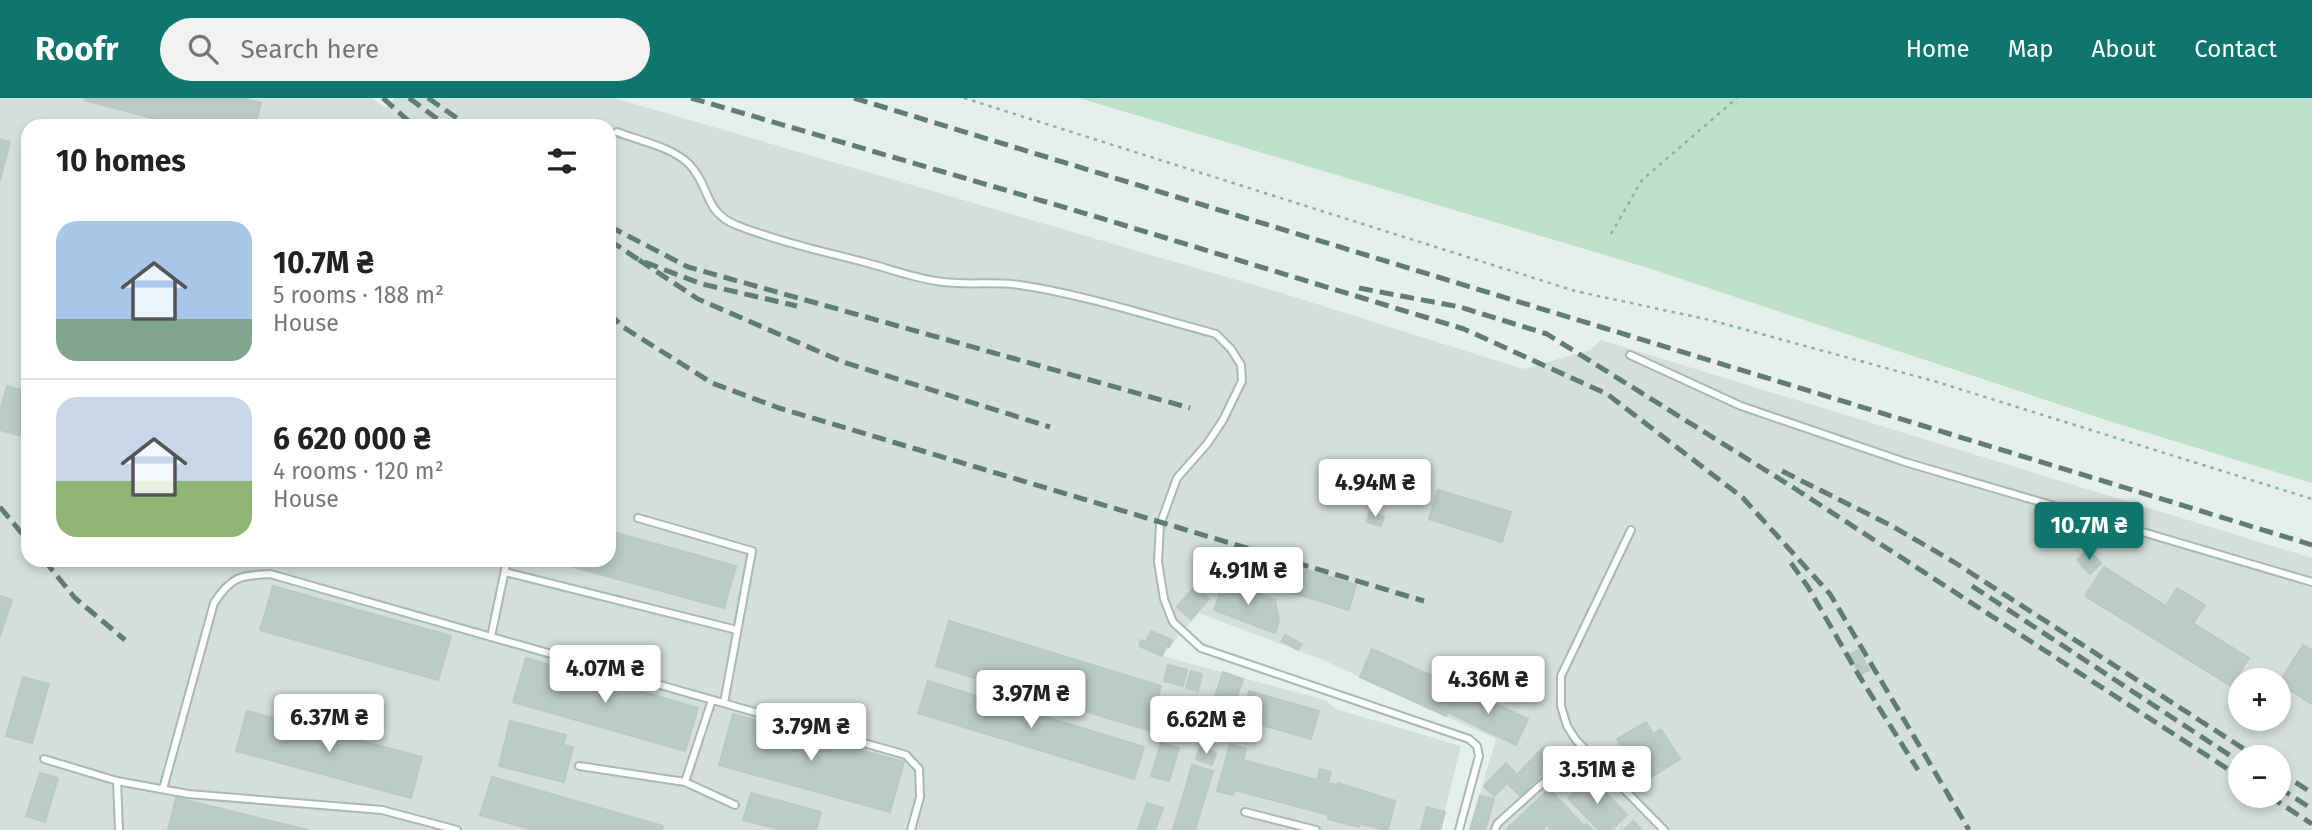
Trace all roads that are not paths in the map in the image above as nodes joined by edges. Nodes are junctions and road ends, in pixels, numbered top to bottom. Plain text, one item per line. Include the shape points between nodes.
1 (617, 132) dead end
2 (1630, 355) dead end
3 (638, 518) dead end
4 (1631, 530) dead end
5 (506, 567) edge
6 (505, 572) junction
7 (2312, 582) edge
8 (737, 631) junction
9 (491, 637) junction
10 (712, 700) junction
11 (724, 704) junction
12 (44, 759) dead end
13 (579, 766) dead end
14 (1556, 771) dead end
15 (117, 781) junction
16 (685, 782) junction
17 (163, 789) junction
18 (735, 805) dead end
19 (1245, 812) dead end
20 (119, 830) edge
21 (457, 830) edge
22 (911, 830) edge
23 (1316, 830) edge
24 (1459, 830) edge
25 (1495, 830) edge
26 (1664, 830) edge

1 - 24 lane via 689,164 703,182 711,206 736,225 935,281 1026,286 1216,334 1241,365 1242,381 1208,444 1177,478 1160,524 1158,562 1173,622 1201,648 1469,739 1479,756
2 - 7 lane via 1741,406 1905,462
3 - 8 lane via 752,551
4 - 26 lane via 1561,676 1561,706 1576,740
5 - 6 lane
6 - 8 lane
6 - 9 lane
8 - 11 lane
9 - 10 lane
9 - 17 lane via 270,574 245,575 226,584 214,603
10 - 11 lane
10 - 16 lane
11 - 22 lane via 906,755 919,769 920,797
12 - 15 lane
13 - 16 lane
14 - 25 lane
15 - 17 lane
15 - 20 lane
16 - 18 lane
17 - 21 lane via 382,810
19 - 23 lane

